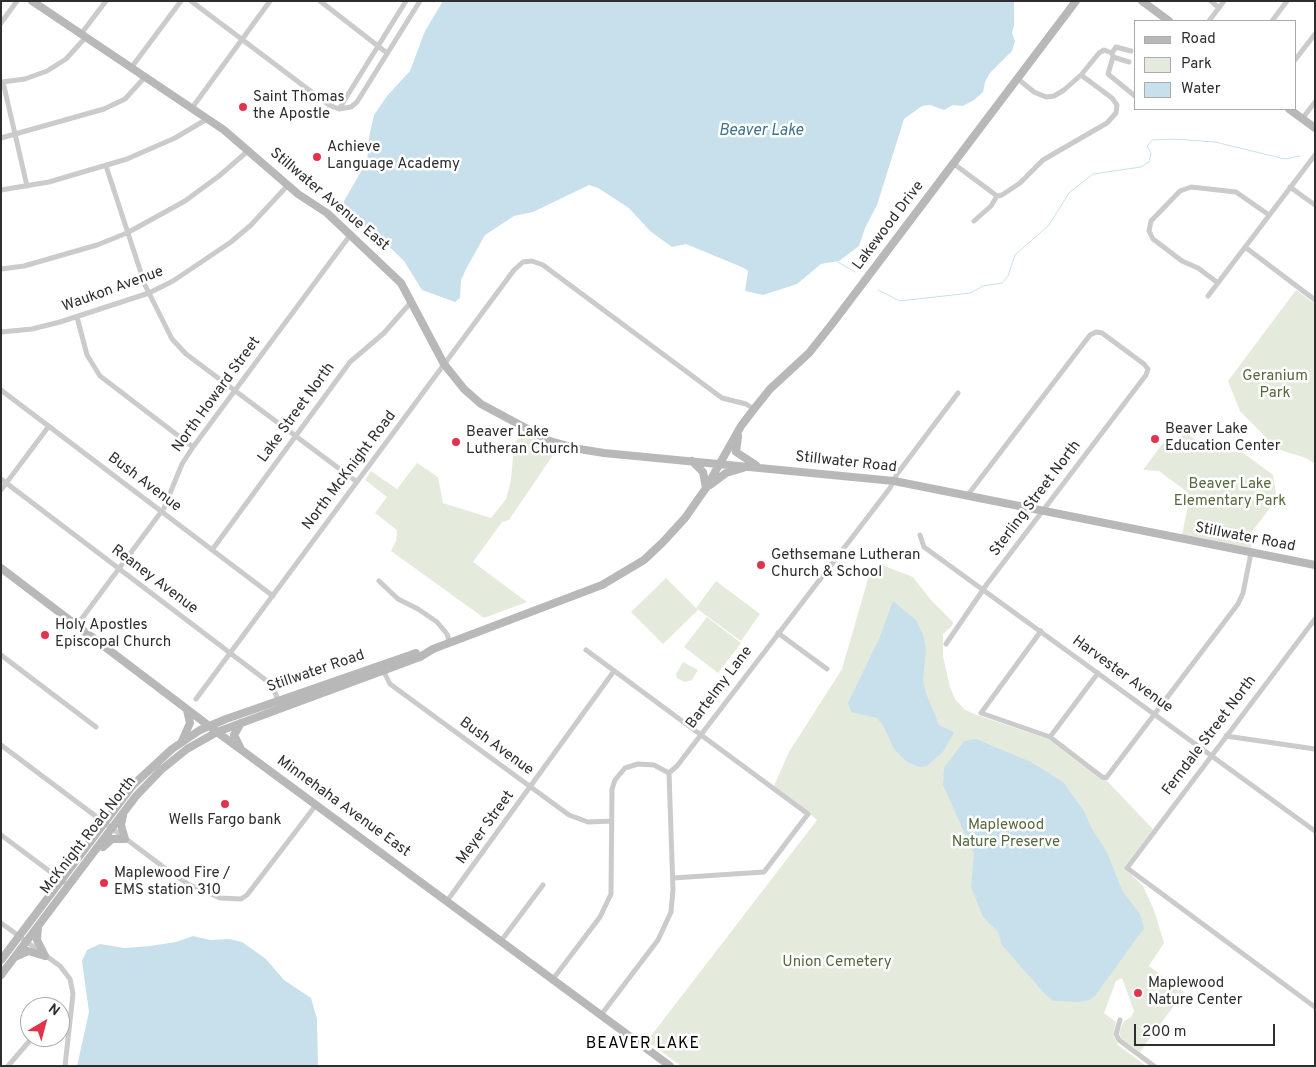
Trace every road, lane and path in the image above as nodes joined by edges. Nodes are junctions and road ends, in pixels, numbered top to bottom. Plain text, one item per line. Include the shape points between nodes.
1 (17, 1) edge
2 (32, 1) edge
3 (106, 1) edge
4 (181, 1) edge
5 (191, 1) edge
6 (270, 1) edge
7 (320, 1) edge
8 (406, 1) edge
9 (420, 1) edge
10 (1076, 1) edge
11 (1142, 1) edge
12 (1210, 1) edge
13 (1224, 1) edge
14 (1287, 1) edge
15 (1219, 8) junction
16 (1168, 20) edge
17 (1210, 20) edge
18 (1273, 20) edge
19 (1, 23) edge
20 (1315, 34) edge
21 (84, 36) junction
22 (243, 41) junction
23 (378, 45) junction
24 (1131, 51) dead end
25 (388, 53) junction
26 (1112, 55) junction
27 (1296, 59) edge
28 (1129, 62) dead end
29 (131, 68) junction
30 (1081, 75) junction
31 (145, 77) junction
32 (1018, 79) junction
33 (2, 82) edge
34 (1134, 95) edge
35 (1315, 102) edge
36 (192, 108) junction
37 (339, 109) junction
38 (1289, 110) edge
39 (207, 119) junction
40 (1302, 119) junction
41 (1315, 128) edge
42 (16, 135) junction
43 (1, 138) edge
44 (249, 150) junction
45 (1315, 155) edge
46 (954, 164) junction
47 (106, 166) junction
48 (288, 185) junction
49 (27, 186) junction
50 (1290, 187) junction
51 (1, 190) edge
52 (997, 196) junction
53 (1315, 205) edge
54 (1269, 215) junction
55 (974, 221) dead end
56 (127, 233) junction
57 (351, 234) junction
58 (1245, 247) junction
59 (1, 268) edge
60 (1218, 283) junction
61 (149, 293) junction
62 (1208, 296) dead end
63 (412, 300) junction
64 (1315, 300) edge
65 (77, 317) junction
66 (1, 332) edge
67 (444, 364) junction
68 (1, 390) edge
69 (236, 390) junction
70 (958, 393) dead end
71 (754, 409) junction
72 (49, 426) junction
73 (739, 429) junction
74 (297, 436) junction
75 (193, 447) junction
76 (690, 460) junction
77 (720, 463) junction
78 (750, 466) junction
79 (763, 468) junction
80 (4, 481) edge
81 (894, 481) junction
82 (357, 482) junction
83 (706, 488) junction
84 (1, 490) edge
85 (967, 496) junction
86 (161, 511) junction
87 (1042, 511) junction
88 (920, 535) dead end
89 (212, 550) junction
90 (1251, 553) junction
91 (1315, 565) edge
92 (1, 568) edge
93 (118, 568) junction
94 (379, 581) dead end
95 (984, 590) junction
96 (272, 596) junction
97 (1315, 619) edge
98 (77, 625) junction
99 (1042, 631) junction
100 (778, 633) junction
101 (450, 643) junction
102 (946, 644) dead end
103 (586, 650) dead end
104 (230, 652) junction
105 (1, 655) edge
106 (382, 668) junction
107 (827, 669) dead end
108 (614, 671) junction
109 (1098, 673) junction
110 (196, 699) dead end
111 (278, 700) junction
112 (186, 708) junction
113 (281, 708) junction
114 (1154, 714) junction
115 (241, 723) junction
116 (210, 726) junction
117 (96, 727) dead end
118 (217, 732) junction
119 (700, 734) junction
120 (1226, 736) junction
121 (1050, 737) junction
122 (182, 741) junction
123 (1, 745) edge
124 (1315, 749) edge
125 (243, 751) junction
126 (1211, 755) junction
127 (669, 773) junction
128 (530, 787) junction
129 (316, 805) junction
130 (126, 809) junction
131 (324, 810) junction
132 (309, 814) junction
133 (612, 821) junction
134 (104, 823) junction
135 (112, 829) junction
136 (1315, 831) edge
137 (1, 834) edge
138 (125, 838) junction
139 (89, 859) junction
140 (673, 878) junction
141 (61, 880) junction
142 (68, 885) junction
143 (543, 885) dead end
144 (447, 901) junction
145 (1, 923) edge
146 (38, 926) junction
147 (19, 936) junction
148 (501, 941) junction
149 (26, 942) junction
150 (45, 956) junction
151 (13, 959) junction
152 (1, 960) edge
153 (1, 975) edge
154 (553, 979) junction
155 (1315, 1007) edge
156 (70, 1013) edge
157 (602, 1015) junction
158 (1120, 1020) dead end
159 (24, 1047) edge
160 (66, 1047) edge
161 (8, 1066) edge
162 (65, 1066) edge
163 (670, 1066) edge
164 (1154, 1066) edge

1 - 19 street
2 - 21 main road, Stillwater Avenue East
3 - 21 street
4 - 29 street
5 - 22 street
6 - 22 street
7 - 23 street
8 - 23 street
9 - 25 street
10 - 32 main road, Lakewood Drive
11 - 16 main road
12 - 15 street
13 - 15 street
14 - 18 street
15 - 17 street
20 - 27 street
21 - 29 main road, Stillwater Avenue East
21 - 33 street via 66,59 47,71 25,79
22 - 36 street
22 - 37 street via 329,105
23 - 25 street
23 - 37 street
24 - 26 street via 1116,47
25 - 37 street via 357,102
26 - 28 street
26 - 30 street via 1104,50 1099,53
26 - 34 street via 1108,74
29 - 31 main road, Stillwater Avenue East
30 - 32 street via 1064,90 1046,97
30 - 52 street via 1112,98 1116,105 1112,119 1042,160 1020,183
31 - 36 main road, Stillwater Avenue East
31 - 42 street via 124,99 104,109
32 - 46 main road, Lakewood Drive
33 - 42 street
35 - 40 street
36 - 39 main road, Stillwater Avenue East
38 - 40 main road
39 - 44 main road, Stillwater Avenue East
39 - 47 street via 157,146
40 - 41 main road
42 - 43 street
42 - 49 street
44 - 48 main road, Stillwater Avenue East
44 - 56 street via 185,201
45 - 50 street
46 - 52 street
46 - 71 main road, Lakewood Drive via 809,353 770,389
47 - 49 street
47 - 56 street
48 - 57 main road, Stillwater Avenue East
48 - 61 street, Waukon Avenue via 231,242 194,269
49 - 51 street
50 - 53 street
50 - 54 street
52 - 55 street
54 - 58 street
54 - 60 street via 1236,192 1194,187 1180,191 1151,221 1149,231 1153,239
56 - 59 street via 24,266
56 - 61 street
57 - 63 main road, Stillwater Avenue East via 401,283
57 - 69 street, North Howard Street
58 - 60 street
58 - 64 street
60 - 62 street
61 - 65 street, Waukon Avenue
61 - 69 street via 178,347
63 - 67 main road, Stillwater Avenue East
63 - 74 street, Lake Street North via 384,334 350,362
65 - 66 street, Waukon Avenue via 32,329
65 - 75 street via 88,355 100,376
67 - 71 street, North McKnight Road via 514,270 527,261 537,262 722,398
67 - 76 main road, Stillwater Avenue East via 477,400 550,441 588,451
67 - 82 street, North McKnight Road
68 - 72 street, Bush Avenue
69 - 74 street
69 - 75 street, North Howard Street
70 - 81 street, Bartelmy Lane
71 - 73 main road, Lakewood Drive
72 - 80 street
72 - 86 street, Bush Avenue
73 - 77 main road, Lakewood Drive
73 - 79 main road via 736,452
74 - 82 street
74 - 89 street, Lake Street North
75 - 86 street, North Howard Street
76 - 77 main road, Stillwater Avenue East
76 - 83 main road via 703,472
77 - 78 main road, Stillwater Road
77 - 83 main road, Stillwater Road
78 - 79 main road, Stillwater Road
78 - 83 main road via 726,473
79 - 81 main road, Stillwater Road
80 - 84 street
80 - 93 street, Reaney Avenue
81 - 85 main road, Stillwater Road
81 - 100 street, Bartelmy Lane
82 - 96 street, North McKnight Road
83 - 101 main road, Stillwater Road via 663,542 623,574 574,597
85 - 87 main road, Stillwater Road
85 - 87 street, Sterling Street North via 1090,335 1102,333 1148,370
86 - 89 street, Bush Avenue
86 - 93 street, North Howard Street
87 - 90 main road, Stillwater Road
87 - 95 street, Sterling Street North
88 - 95 street, Harvester Avenue via 924,547
89 - 96 street, Bush Avenue
90 - 91 main road, Stillwater Road
90 - 114 street via 1238,604
92 - 98 main road, Minnehaha Avenue East
93 - 98 street, North Howard Street
93 - 104 street, Reaney Avenue
94 - 101 street via 398,599 437,622
95 - 99 street, Harvester Avenue
95 - 102 street, Sterling Street North
96 - 104 street, North McKnight Road
97 - 120 street, Ferndale Street North
98 - 112 main road, Minnehaha Avenue East
99 - 109 street, Harvester Avenue
99 - 121 street via 981,713
100 - 107 street
100 - 119 street, Bartelmy Lane
101 - 106 main road, Stillwater Road
103 - 108 street
104 - 110 street, North McKnight Road
104 - 111 street, Reaney Avenue via 270,684
105 - 117 street
106 - 111 main road, Stillwater Road
106 - 113 main road, Stillwater Road
106 - 128 street, Bush Avenue via 390,684
108 - 119 street
108 - 128 street, Meyer Street
109 - 114 street, Harvester Avenue
109 - 121 street
111 - 113 street, Reaney Avenue
111 - 116 main road, Stillwater Road
112 - 116 main road, Minnehaha Avenue East
112 - 122 main road via 190,723
113 - 115 main road, Stillwater Road
114 - 121 street via 1106,778
114 - 126 street, Harvester Avenue
115 - 118 main road, Stillwater Road
115 - 125 main road via 234,735
116 - 118 main road, Minnehaha Avenue East
116 - 122 main road, McKnight Road North
118 - 125 main road, Minnehaha Avenue East
118 - 130 main road, McKnight Road North via 166,766
119 - 127 street, Bartelmy Lane
119 - 140 street via 808,814 764,872
120 - 124 street
120 - 126 street, Ferndale Street North
122 - 134 main road, McKnight Road North via 140,776
123 - 134 street
125 - 129 main road, Minnehaha Avenue East
126 - 136 street, Harvester Avenue
126 - 155 street, Ferndale Street North via 1127,868
127 - 133 street via 645,764 629,766 621,771 613,784
127 - 140 street
128 - 133 street, Bush Avenue via 575,819
128 - 144 street, Meyer Street
129 - 131 main road, Minnehaha Avenue East
129 - 132 street
130 - 135 main road, McKnight Road North
130 - 138 main road via 121,825
131 - 132 street
131 - 144 main road, Minnehaha Avenue East
132 - 138 street via 252,890 240,899 220,898 190,885
133 - 154 street via 612,885 608,902
134 - 135 street
134 - 141 main road, McKnight Road North
135 - 138 street
135 - 139 main road, McKnight Road North
137 - 141 street
138 - 139 main road via 112,839
139 - 142 main road, McKnight Road North
140 - 157 street via 672,907 663,931
141 - 142 street
141 - 147 main road, McKnight Road North
142 - 146 main road, McKnight Road North
143 - 148 street
144 - 148 main road, Minnehaha Avenue East
145 - 147 street
146 - 149 main road, McKnight Road North
146 - 150 main road via 38,940
147 - 149 street
147 - 152 main road, McKnight Road North
148 - 154 main road, Minnehaha Avenue East
149 - 150 street
149 - 151 main road, McKnight Road North
150 - 151 main road via 28,951
150 - 156 street via 60,966 70,979 73,994
151 - 153 main road, McKnight Road North
154 - 157 main road, Minnehaha Avenue East
157 - 163 main road, Minnehaha Avenue East
158 - 164 street via 1116,1034 1119,1040
159 - 161 street
160 - 162 street

